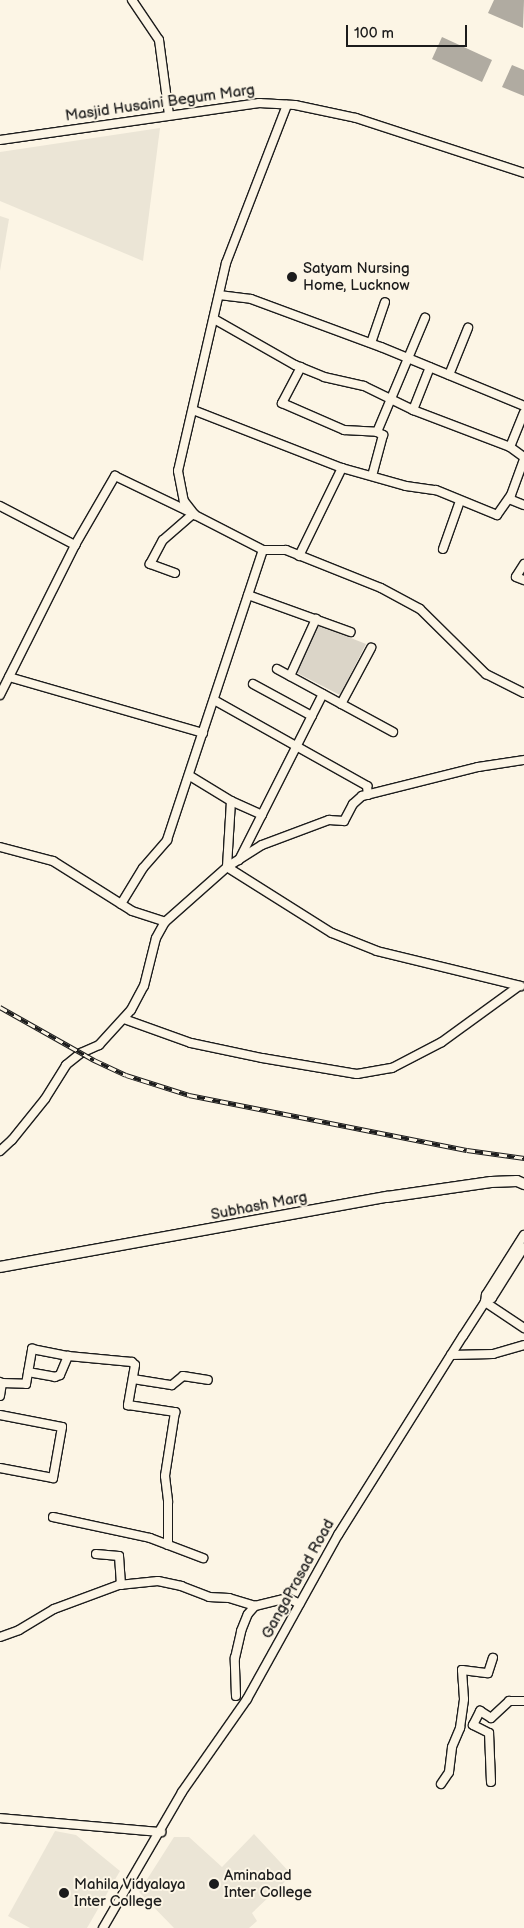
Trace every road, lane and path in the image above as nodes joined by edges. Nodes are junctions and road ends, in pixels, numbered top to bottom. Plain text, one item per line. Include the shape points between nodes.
1 (132, 0) edge
2 (287, 105) junction
3 (169, 115) junction
4 (0, 140) edge
5 (524, 173) edge
6 (219, 295) junction
7 (384, 302) dead end
8 (425, 318) dead end
9 (214, 319) junction
10 (468, 328) dead end
11 (371, 343) junction
12 (408, 358) junction
13 (430, 367) junction
14 (301, 368) junction
15 (449, 375) junction
16 (391, 400) junction
17 (524, 406) edge
18 (194, 410) junction
19 (414, 410) junction
20 (524, 413) edge
21 (377, 432) junction
22 (510, 447) junction
23 (524, 458) edge
24 (342, 468) junction
25 (372, 476) junction
26 (509, 498) junction
27 (460, 501) junction
28 (524, 505) edge
29 (0, 506) edge
30 (194, 514) junction
31 (75, 544) junction
32 (443, 549) dead end
33 (263, 550) junction
34 (299, 556) junction
35 (524, 564) edge
36 (175, 573) dead end
37 (524, 580) edge
38 (248, 595) junction
39 (316, 619) junction
40 (350, 632) dead end
41 (371, 648) dead end
42 (277, 669) dead end
43 (290, 676) junction
44 (9, 677) junction
45 (253, 684) dead end
46 (524, 693) edge
47 (323, 694) junction
48 (0, 696) edge
49 (214, 700) junction
50 (341, 704) junction
51 (312, 716) junction
52 (393, 732) dead end
53 (203, 733) junction
54 (296, 747) junction
55 (524, 760) edge
56 (190, 776) junction
57 (368, 795) junction
58 (231, 801) junction
59 (262, 815) junction
60 (0, 847) edge
61 (239, 860) junction
62 (227, 867) junction
63 (121, 904) junction
64 (165, 922) junction
65 (522, 986) edge
66 (124, 1019) junction
67 (1, 1147) edge
68 (524, 1184) edge
69 (524, 1235) edge
70 (524, 1247) edge
71 (0, 1268) edge
72 (485, 1302) junction
73 (524, 1328) edge
74 (524, 1345) edge
75 (451, 1354) junction
76 (68, 1356) junction
77 (28, 1372) junction
78 (133, 1379) junction
79 (208, 1380) dead end
80 (1, 1383) edge
81 (0, 1396) edge
82 (0, 1415) edge
83 (0, 1468) edge
84 (53, 1517) dead end
85 (168, 1545) junction
86 (96, 1554) dead end
87 (203, 1558) dead end
88 (121, 1585) junction
89 (300, 1604) junction
90 (255, 1606) junction
91 (0, 1637) edge
92 (494, 1658) dead end
93 (236, 1696) dead end
94 (524, 1701) edge
95 (461, 1721) junction
96 (473, 1725) junction
97 (491, 1782) dead end
98 (440, 1784) dead end
99 (0, 1818) edge
100 (161, 1832) junction
101 (103, 1928) edge

1 - 3 street via 158,40
2 - 3 street, Masjid Husaini Begum Marg via 259,103
2 - 5 street, Masjid Husaini Begum Marg via 356,118
2 - 6 street via 226,263
3 - 4 street, Masjid Husaini Begum Marg
6 - 9 street
6 - 11 street via 251,299
7 - 11 street
8 - 12 street
9 - 14 street
9 - 18 street
10 - 15 street
11 - 12 street
12 - 13 street
12 - 16 street
13 - 15 street
13 - 19 street
14 - 16 street via 364,386
14 - 21 street via 282,403 344,430
15 - 17 street
16 - 19 street
16 - 21 street
18 - 24 street
18 - 30 street via 178,471 184,501
19 - 22 street
20 - 22 street
21 - 25 street via 383,435
22 - 23 street
23 - 26 street
24 - 25 street
24 - 34 street
25 - 27 street via 406,486 436,490
26 - 27 street via 497,515
26 - 28 street
27 - 32 street
29 - 31 street
30 - 31 street via 115,476
30 - 33 street
30 - 36 street via 163,540 150,564
31 - 44 street
33 - 34 street via 286,550
33 - 38 street
34 - 46 street via 381,588 420,609 486,674
35 - 37 street via 516,577
38 - 39 street
38 - 49 street
39 - 40 street
39 - 43 street
41 - 50 street
42 - 43 street
43 - 47 street
44 - 48 street
44 - 53 street
45 - 51 street
47 - 50 street
47 - 51 street
49 - 53 street
49 - 54 street
50 - 52 street
51 - 54 street
53 - 56 street
54 - 57 street via 366,786
54 - 59 street
55 - 57 street via 478,767
56 - 58 street
56 - 63 street via 167,840 143,868
57 - 61 street via 352,804 344,821 330,820 262,844
58 - 59 street
58 - 62 street
59 - 61 street
60 - 63 street via 53,861
61 - 62 street
62 - 64 street
62 - 65 street via 332,933 377,951
63 - 64 street
64 - 66 street via 156,938 144,986
65 - 66 street via 442,1042 392,1068 357,1074 191,1043
66 - 67 street via 99,1045 80,1053 66,1065 45,1099
68 - 71 main road, Subhash Marg via 517,1181 491,1182 387,1197
69 - 72 street via 486,1295
70 - 72 street, GangaPrasad Road via 492,1298
72 - 73 street
72 - 75 street, GangaPrasad Road
74 - 75 street via 493,1354
75 - 89 street, GangaPrasad Road via 338,1535
76 - 77 street via 60,1375 55,1377
76 - 77 street via 32,1349
76 - 78 street via 132,1362 135,1365
77 - 80 street via 26,1384
78 - 79 street via 172,1385 183,1376
78 - 85 street via 128,1404 175,1412 165,1476
80 - 81 street
82 - 83 street via 62,1427 53,1478
84 - 85 street via 150,1538
85 - 87 street
86 - 88 street via 119,1556
88 - 90 street via 158,1581 209,1597 229,1598
88 - 91 street via 54,1609 20,1630
89 - 90 street via 288,1598
89 - 100 street, GangaPrasad Road via 247,1699 182,1792
90 - 93 street via 241,1631 235,1658
92 - 95 street via 488,1673 462,1670 464,1699
94 - 96 street via 509,1701 491,1718 480,1711
95 - 96 street
95 - 98 street via 452,1747 449,1772
96 - 97 street via 489,1733
99 - 100 street
100 - 101 street, GangaPrasad Road

